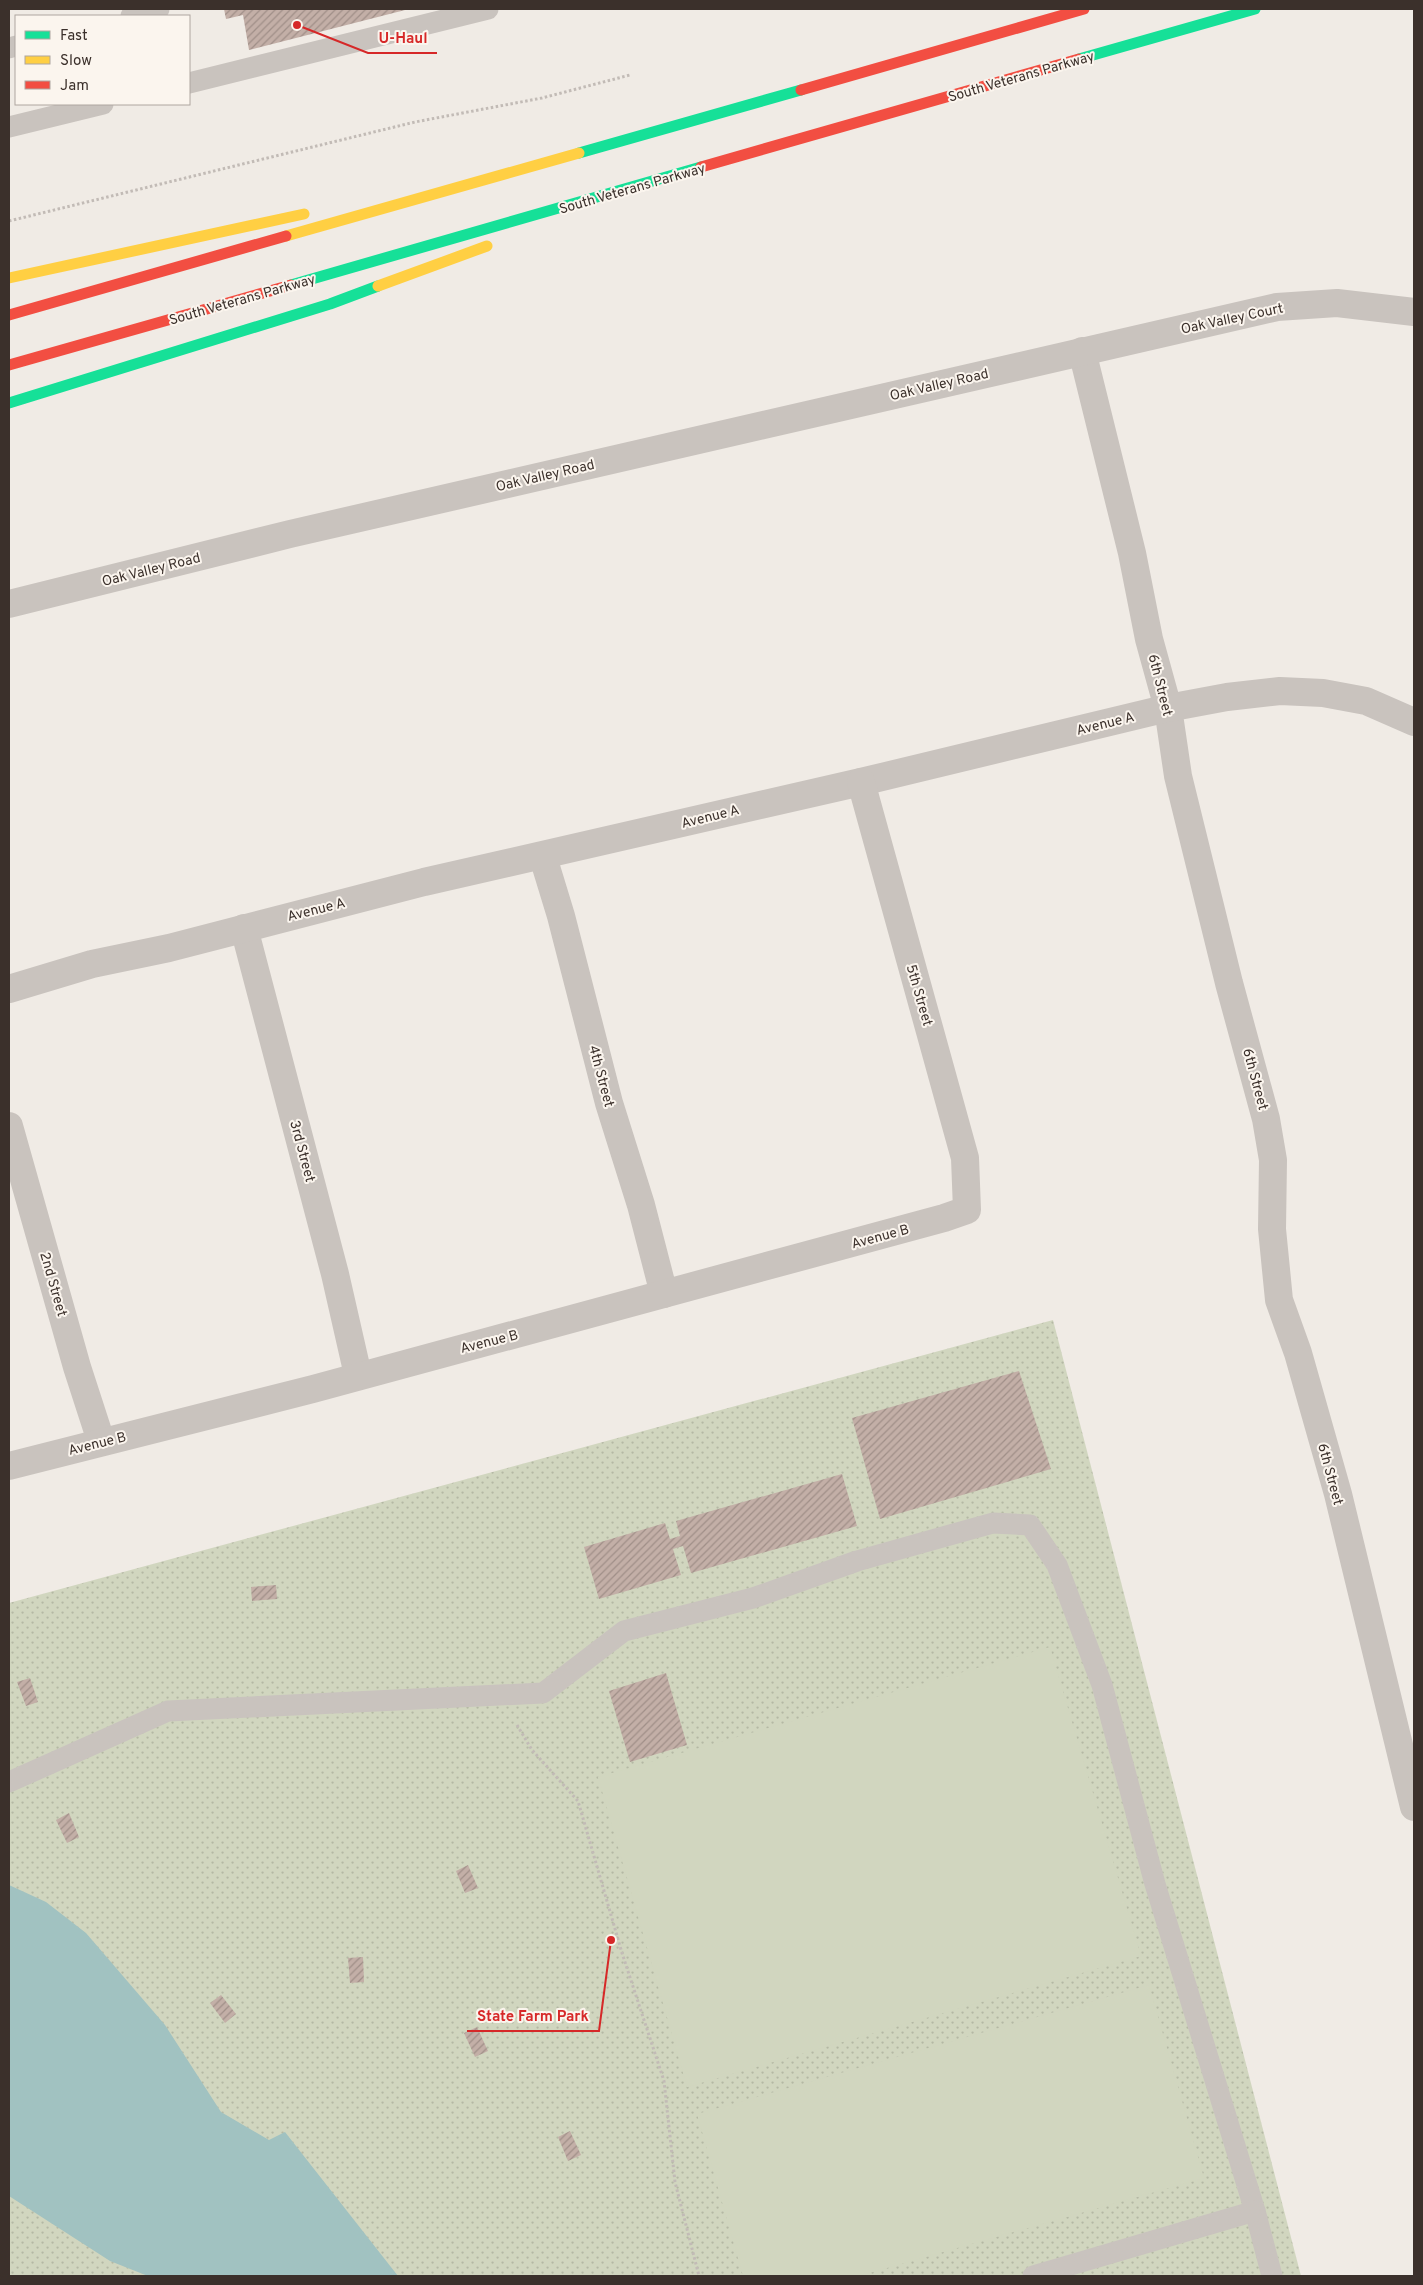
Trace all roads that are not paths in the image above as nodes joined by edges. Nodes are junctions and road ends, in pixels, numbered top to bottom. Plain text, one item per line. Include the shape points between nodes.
1 (161, 9) edge
2 (488, 9) edge
3 (1084, 9) edge
4 (1254, 9) edge
5 (135, 15) edge
6 (190, 83) edge
7 (99, 105) edge
8 (9, 127) edge
9 (538, 164) junction
10 (686, 172) junction
11 (374, 199) dead end
12 (315, 211) dead end
13 (555, 221) dead end
14 (499, 242) dead end
15 (9, 278) edge
16 (1414, 312) edge
17 (9, 315) edge
18 (1082, 351) junction
19 (9, 365) edge
20 (9, 403) edge
21 (9, 604) edge
22 (1168, 708) junction
23 (1414, 722) edge
24 (861, 782) junction
25 (543, 856) junction
26 (244, 928) junction
27 (9, 989) edge
28 (9, 1126) edge
29 (967, 1210) joint
30 (664, 1294) junction
31 (358, 1375) junction
32 (101, 1441) junction
33 (9, 1466) edge
34 (9, 1782) edge
35 (1414, 1807) edge
36 (1255, 2211) junction
37 (1033, 2276) edge
38 (1272, 2276) edge

1 - 5 lane
2 - 6 lane
3 - 9 highway
4 - 10 highway, South Veterans Parkway
7 - 8 lane
9 - 11 highway
9 - 17 highway
10 - 13 highway
10 - 19 highway, South Veterans Parkway
12 - 15 highway
14 - 20 highway via 330,304
16 - 18 street, Oak Valley Court via 1337,304 1277,308
18 - 21 street, Oak Valley Road via 290,534
18 - 22 street, 6th Street
22 - 23 street, Avenue A via 1280,691 1323,693 1366,702
22 - 24 street, Avenue A
22 - 35 street, 6th Street via 1178,776 1266,1119 1273,1160 1272,1229 1279,1300 1298,1353 1338,1494
24 - 25 street, Avenue A
24 - 29 street, 5th Street via 965,1158
25 - 26 street, Avenue A via 424,882
25 - 30 street, 4th Street
26 - 27 street, Avenue A via 92,964
26 - 31 street, 3rd Street via 335,1274
28 - 32 street, 2nd Street
29 - 30 street, Avenue B
30 - 31 street, Avenue B
31 - 32 street, Avenue B
32 - 33 street, Avenue B
34 - 36 lane via 168,1711 543,1693 624,1630 753,1598 858,1561 993,1523 1030,1525 1058,1565 1102,1685 1155,1884
36 - 37 lane
36 - 38 lane

